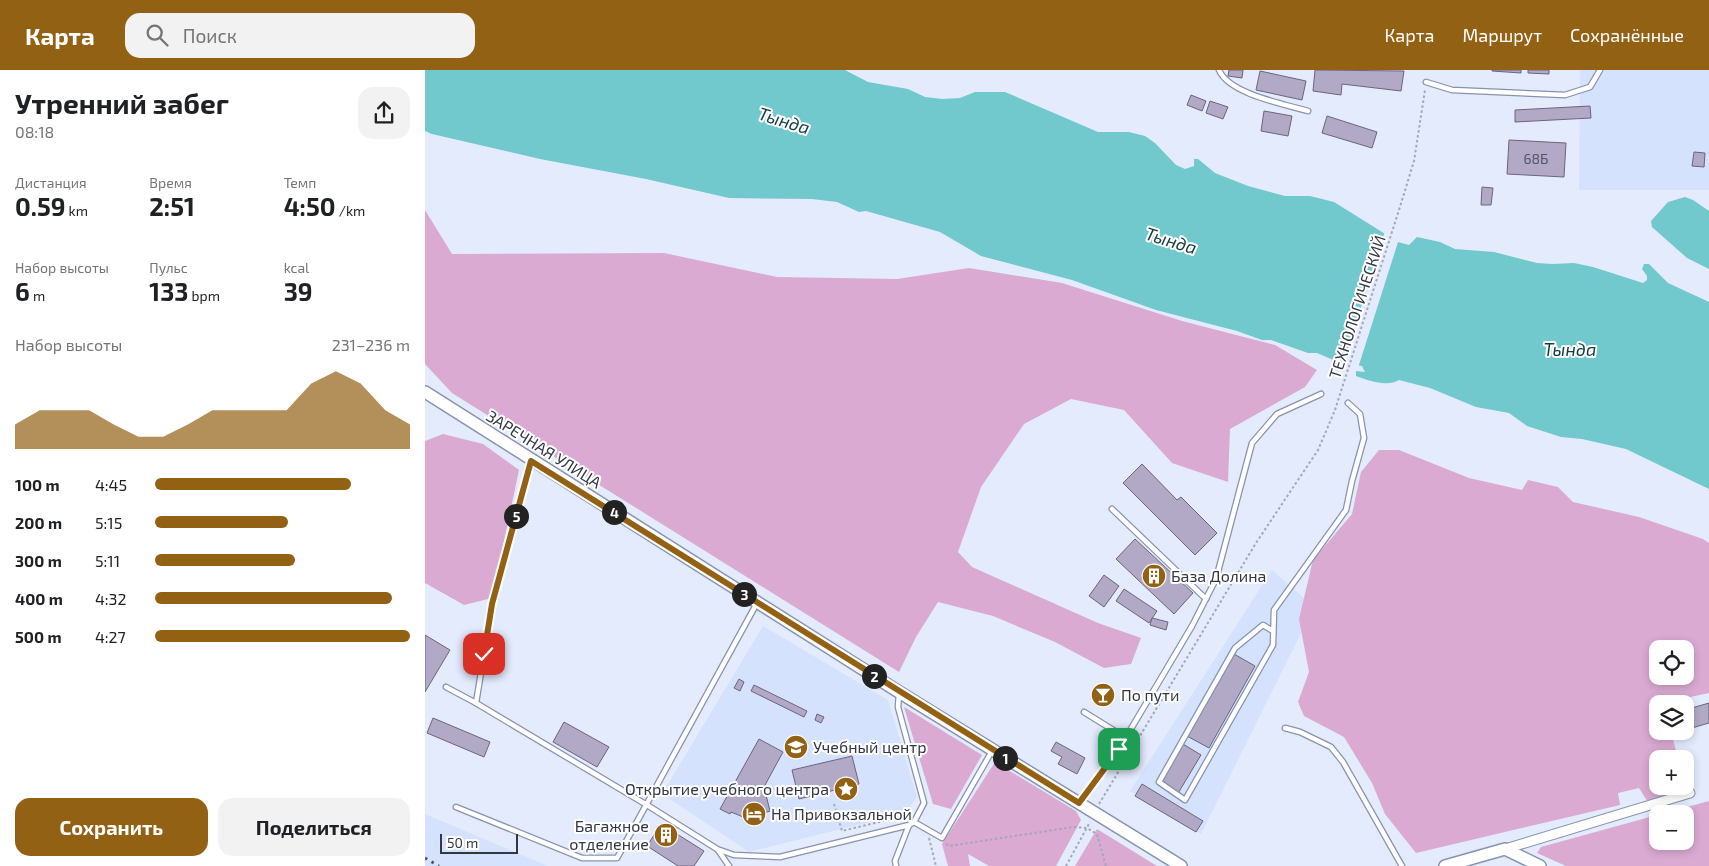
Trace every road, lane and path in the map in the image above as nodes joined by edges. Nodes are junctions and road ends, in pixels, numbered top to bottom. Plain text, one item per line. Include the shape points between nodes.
1 (1219, 70) edge
2 (1600, 70) edge
3 (1426, 82) joint
4 (1308, 111) dead end
5 (425, 392) edge
6 (1321, 394) dead end
7 (1348, 403) dead end
8 (531, 461) junction
9 (1112, 509) dead end
10 (1206, 599) junction
11 (757, 602) junction
12 (1273, 631) junction
13 (446, 687) dead end
14 (899, 692) junction
15 (475, 703) junction
16 (1084, 712) dead end
17 (1285, 728) dead end
18 (1126, 738) junction
19 (993, 750) junction
20 (1683, 795) edge
21 (1079, 803) junction
22 (647, 805) junction
23 (456, 807) dead end
24 (1094, 812) junction
25 (914, 822) junction
26 (909, 825) junction
27 (1087, 828) junction
28 (927, 834) dead end
29 (717, 849) junction
30 (1505, 849) junction
31 (729, 866) edge
32 (897, 866) edge
33 (935, 866) edge
34 (1066, 866) edge
35 (1107, 866) edge
36 (1181, 866) edge
37 (1402, 866) edge
38 (1445, 866) edge
39 (1540, 866) edge

1 - 4 lane via 1221,76 1246,93
2 - 3 lane via 1590,87 1565,95 1452,90
3 - 24 path, ТЕХНОЛОГИЧЕСКИЙ, bridge via 1414,161 1335,410 1318,450 1256,543
5 - 8 street, ЗАРЕЧНАЯ УЛИЦА
6 - 10 lane via 1277,414 1252,443 1216,579
7 - 12 lane via 1360,414 1364,438 1346,510 1273,610
8 - 11 street, ЗАРЕЧНАЯ УЛИЦА
8 - 15 lane via 492,604
9 - 10 lane
10 - 18 lane
11 - 14 street, ЗАРЕЧНАЯ УЛИЦА
11 - 22 lane
12 - 12 lane via 1273,645 1185,800 1159,782 1235,648 1263,625
13 - 15 lane
14 - 19 street, ЗАРЕЧНАЯ УЛИЦА
14 - 25 lane via 898,707 924,803
15 - 22 lane
16 - 18 lane
17 - 37 lane via 1331,747 1343,762
18 - 21 lane
19 - 21 street, ЗАРЕЧНАЯ УЛИЦА
19 - 25 lane via 942,838
20 - 30 street
21 - 24 street, ЗАРЕЧНАЯ УЛИЦА
22 - 23 lane via 617,858 582,858
22 - 29 lane
24 - 27 path, ТЕХНОЛОГИЧЕСКИЙ
24 - 36 street, ЗАРЕЧНАЯ УЛИЦА
25 - 26 lane
26 - 29 lane via 780,857 734,856
26 - 32 lane via 895,861
27 - 34 path, ТЕХНОЛОГИЧЕСКИЙ
27 - 35 path via 1097,834
28 - 33 path
29 - 31 lane
30 - 38 street
30 - 39 street

